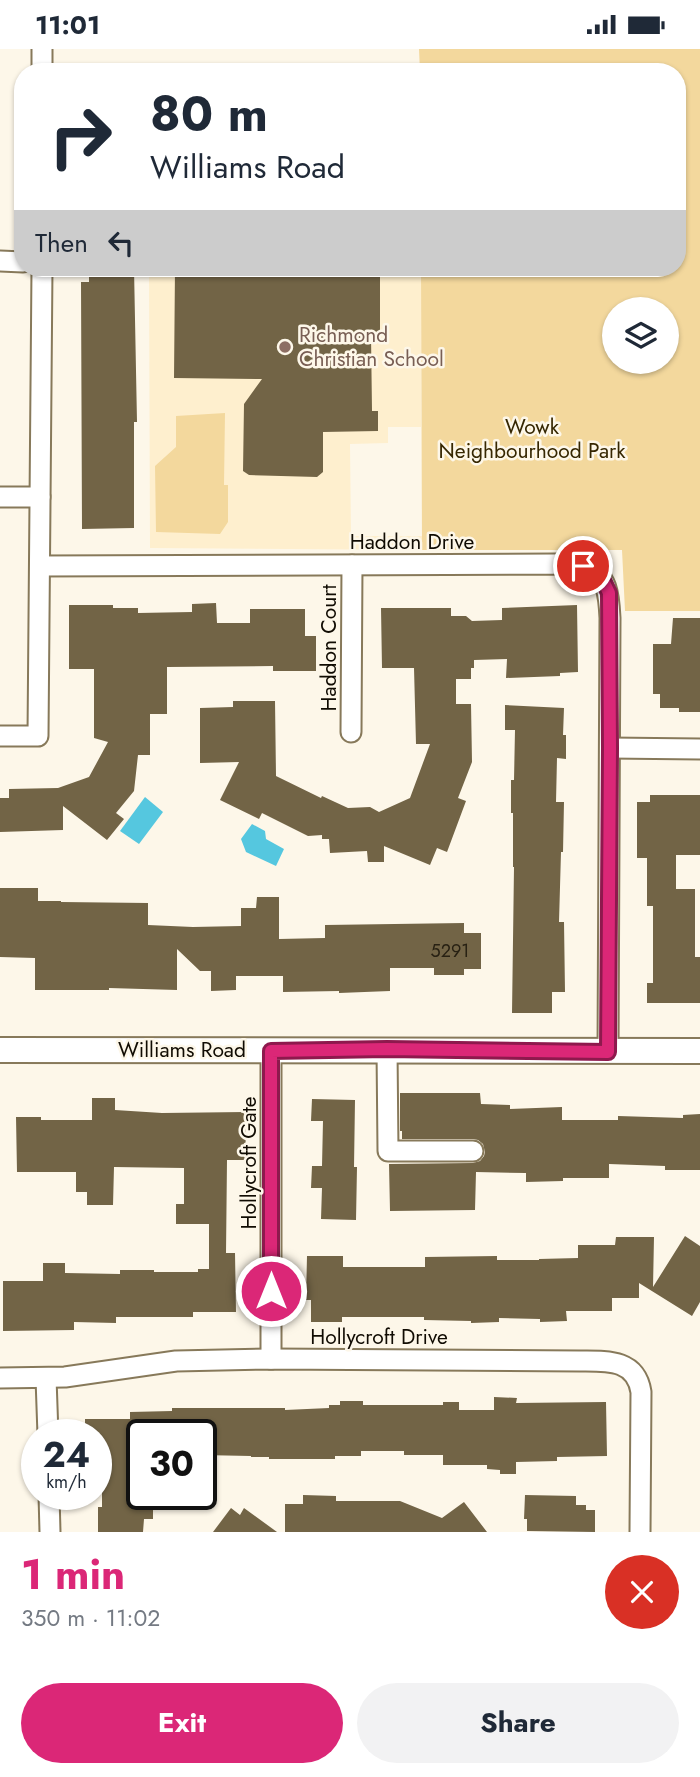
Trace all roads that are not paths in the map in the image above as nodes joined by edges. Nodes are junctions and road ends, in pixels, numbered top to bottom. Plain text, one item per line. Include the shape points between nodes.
1 (42, 277) edge
2 (0, 497) edge
3 (40, 497) junction
4 (352, 565) junction
5 (40, 566) junction
6 (351, 732) dead end
7 (0, 736) edge
8 (610, 748) junction
9 (700, 749) edge
10 (387, 1049) junction
11 (0, 1050) edge
12 (271, 1051) junction
13 (700, 1051) edge
14 (608, 1052) junction
15 (474, 1151) dead end
16 (271, 1359) junction
17 (0, 1378) edge
18 (47, 1378) junction
19 (48, 1419) edge
20 (49, 1510) edge
21 (50, 1532) edge
22 (639, 1532) edge

1 - 3 street
2 - 3 street
3 - 5 street
4 - 5 street, Haddon Drive
4 - 6 street, Haddon Court
4 - 8 street, Haddon Drive via 555,564 583,566 600,574 609,593
5 - 7 street via 38,736
8 - 9 street
8 - 14 street, Haddon Drive
10 - 12 street, Williams Road
10 - 14 street, Williams Road
10 - 15 street via 388,1151
11 - 12 street, Williams Road
12 - 16 street, Hollycroft Gate
13 - 14 street, Williams Road
16 - 18 street, Hollycroft Drive via 176,1361
16 - 22 street, Hollycroft Drive via 621,1364 631,1370 641,1392
17 - 18 street, Hollycroft Drive
18 - 19 street
20 - 21 street

